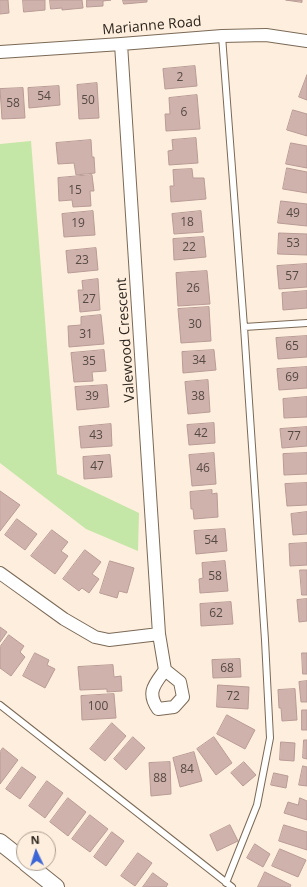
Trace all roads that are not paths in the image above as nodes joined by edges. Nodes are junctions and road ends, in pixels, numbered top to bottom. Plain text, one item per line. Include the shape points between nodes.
1 (222, 36) junction
2 (307, 41) edge
3 (121, 44) junction
4 (0, 52) edge
5 (307, 323) edge
6 (244, 327) junction
7 (0, 573) edge
8 (159, 634) junction
9 (165, 670) dead end
10 (0, 705) edge
11 (0, 842) edge
12 (16, 855) edge
13 (36, 871) edge
14 (229, 885) edge
15 (56, 887) edge

1 - 2 street, Marianne Road via 266,35
1 - 3 street, Marianne Road
1 - 6 lane
3 - 4 street, Marianne Road
3 - 8 street, Valewood Crescent
5 - 6 lane
6 - 14 lane via 270,738 257,806
7 - 8 street via 64,619 95,637 109,640
8 - 9 street, Valewood Crescent
10 - 14 lane
11 - 12 street
13 - 15 street

